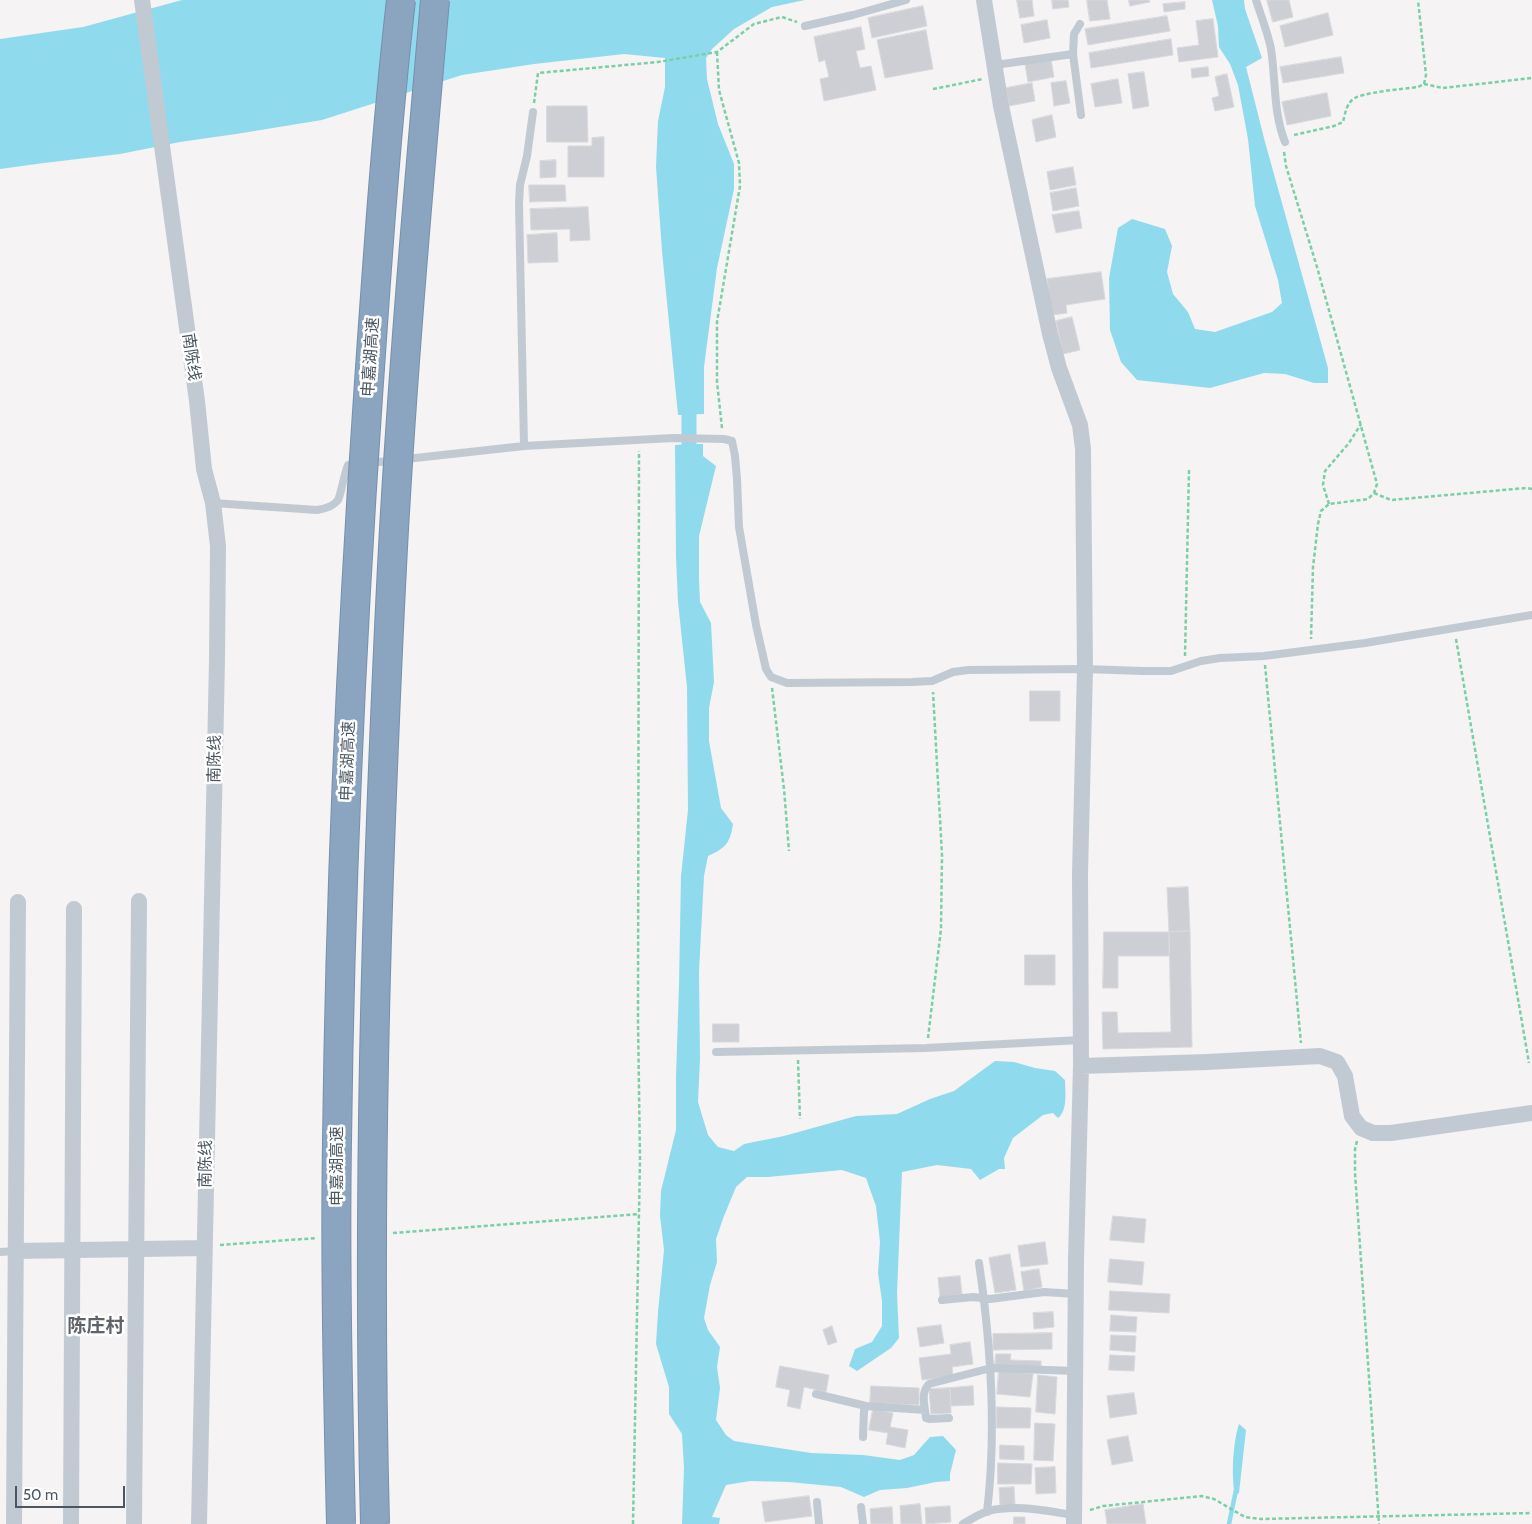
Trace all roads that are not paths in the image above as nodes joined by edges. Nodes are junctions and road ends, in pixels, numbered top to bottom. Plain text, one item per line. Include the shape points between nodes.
1 (142, 0) edge
2 (401, 0) edge
3 (435, 0) edge
4 (906, 0) edge
5 (984, 0) edge
6 (1256, 0) edge
7 (1080, 24) dead end
8 (805, 26) road end
9 (1073, 54) junction
10 (996, 70) junction
11 (533, 112) road end
12 (1081, 115) dead end
13 (1285, 142) road end
14 (524, 446) junction
15 (213, 503) junction
16 (1532, 615) edge
17 (1085, 669) junction
18 (140, 900) dead end
19 (18, 902) dead end
20 (74, 909) dead end
21 (1081, 1040) junction
22 (716, 1052) dead end
23 (1081, 1066) junction
24 (1532, 1114) edge
25 (204, 1248) junction
26 (137, 1249) junction
27 (73, 1250) junction
28 (8, 1252) edge
29 (979, 1262) dead end
30 (1076, 1294) junction
31 (985, 1298) junction
32 (942, 1300) dead end
33 (991, 1368) junction
34 (1075, 1371) junction
35 (816, 1394) dead end
36 (866, 1406) junction
37 (925, 1410) junction
38 (949, 1418) dead end
39 (863, 1437) dead end
40 (817, 1502) dead end
41 (862, 1507) dead end
42 (987, 1512) junction
43 (1074, 1519) edge
44 (14, 1524) edge
45 (71, 1524) edge
46 (134, 1524) edge
47 (199, 1524) edge
48 (341, 1524) edge
49 (375, 1524) edge
50 (819, 1524) edge
51 (863, 1524) edge
52 (963, 1524) edge

1 - 15 street, 南陈线 via 204,469
2 - 48 highway, 申嘉湖高速, bridge via 362,483 348,749 337,1141 336,1307
3 - 49 highway, bridge via 404,381 388,630 372,1138
4 - 8 lane
5 - 10 street
6 - 13 lane via 1270,48 1279,126
7 - 9 lane via 1074,34
9 - 10 lane
9 - 12 lane
10 - 17 street via 1050,334 1080,425 1083,449
11 - 14 lane via 519,204
14 - 15 lane via 348,465 338,500 317,510
14 - 17 lane via 673,438 732,441 741,535 756,625 766,669 771,677 802,684 912,682 932,681 968,670
15 - 25 street, 南陈线 via 218,546 217,660
16 - 17 lane via 1311,651 1210,659 1171,671
17 - 21 street via 1080,874
18 - 26 street
19 - 28 street
20 - 27 street
21 - 22 lane via 926,1048
21 - 23 street
23 - 24 street via 1320,1056 1337,1062 1345,1076 1352,1116 1361,1128 1373,1133
23 - 30 street
25 - 26 street
25 - 47 street, 南陈线
26 - 27 street
26 - 46 street
27 - 28 street
27 - 45 street
28 - 44 street
29 - 31 lane
30 - 31 lane via 1044,1292
30 - 34 street
31 - 32 lane
31 - 33 lane
33 - 34 lane
33 - 37 lane via 928,1384 923,1397
33 - 42 lane via 992,1450
34 - 43 street
35 - 36 lane
36 - 37 lane
36 - 39 lane
37 - 38 lane via 926,1418
40 - 50 lane
41 - 51 lane
42 - 43 lane via 1036,1509
42 - 52 lane

